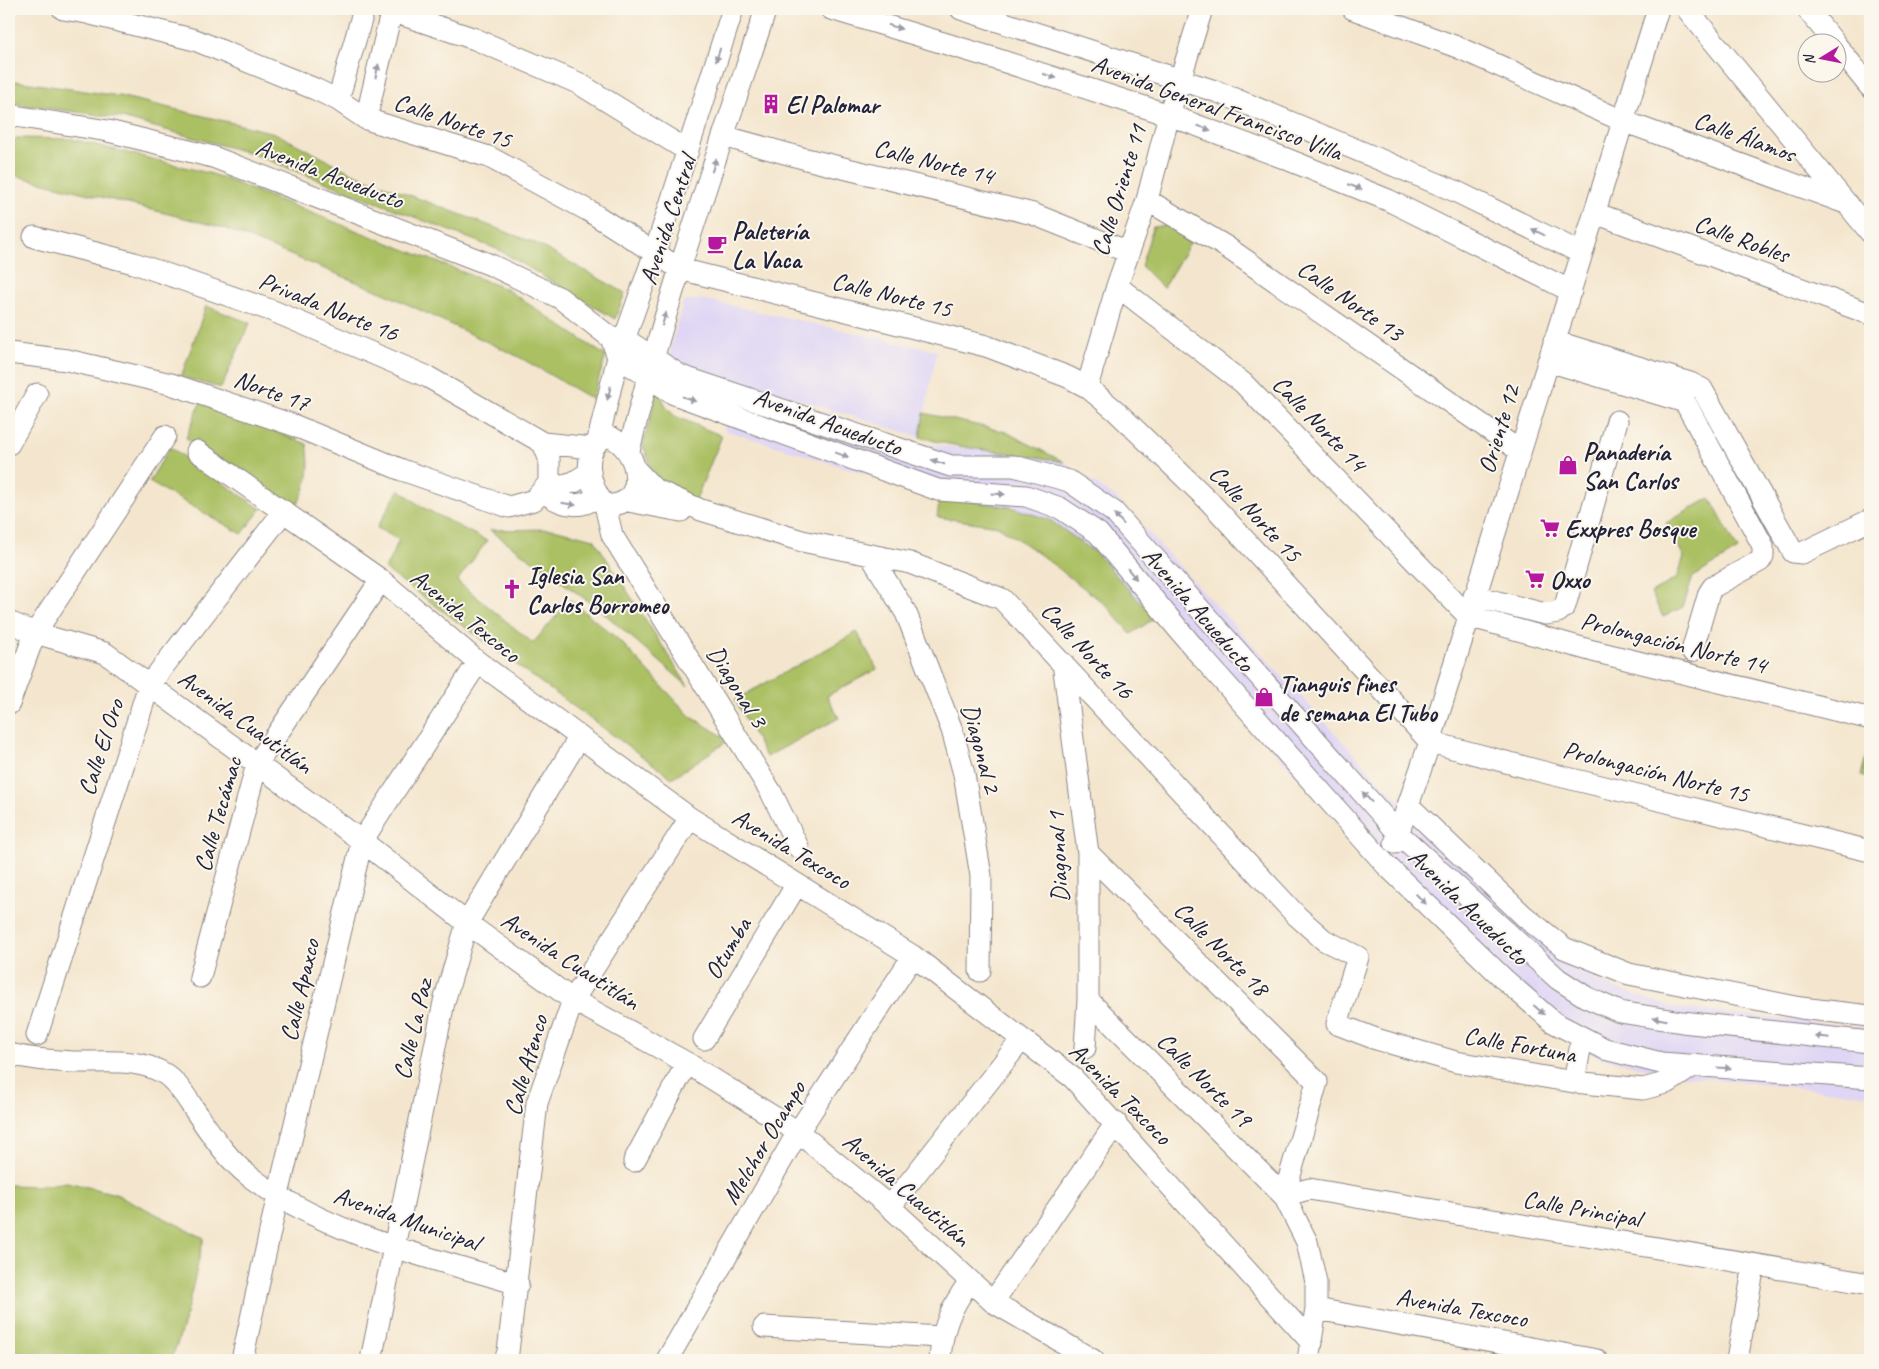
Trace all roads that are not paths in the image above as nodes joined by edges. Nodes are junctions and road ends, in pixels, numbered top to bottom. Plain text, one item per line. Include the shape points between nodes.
1 (63, 9) edge
2 (364, 9) edge
3 (733, 9) edge
4 (766, 9) edge
5 (831, 9) edge
6 (961, 9) edge
7 (1202, 9) edge
8 (1353, 9) edge
9 (1687, 9) edge
10 (1807, 9) edge
11 (391, 10) edge
12 (1653, 10) edge
13 (1826, 32) edge
14 (1846, 58) edge
15 (1180, 78) junction
16 (1870, 87) edge
17 (338, 100) junction
18 (9, 115) edge
19 (1169, 115) junction
20 (366, 119) junction
21 (1623, 121) junction
22 (723, 136) junction
23 (688, 151) junction
24 (1147, 200) junction
25 (1848, 204) junction
26 (1595, 213) junction
27 (1870, 232) edge
28 (34, 237) dead end
29 (1128, 252) junction
30 (1582, 253) junction
31 (654, 254) junction
32 (680, 269) junction
33 (1117, 286) junction
34 (1571, 291) junction
35 (1870, 314) edge
36 (618, 345) junction
37 (1551, 351) junction
38 (9, 353) edge
39 (650, 367) junction
40 (1087, 387) junction
41 (37, 394) dead end
42 (1617, 421) dead end
43 (165, 436) dead end
44 (9, 444) edge
45 (595, 444) junction
46 (550, 448) junction
47 (198, 451) dead end
48 (1520, 451) junction
49 (632, 460) junction
50 (590, 472) junction
51 (542, 491) junction
52 (613, 501) junction
53 (701, 510) junction
54 (284, 511) junction
55 (1870, 520) edge
56 (1783, 535) junction
57 (1763, 546) junction
58 (871, 556) junction
59 (381, 580) junction
60 (1474, 596) junction
61 (1468, 616) junction
62 (9, 622) edge
63 (35, 633) junction
64 (1692, 651) dead end
65 (478, 662) junction
66 (1063, 663) junction
67 (149, 685) junction
68 (9, 704) edge
69 (1867, 718) dead end
70 (579, 738) junction
71 (1430, 742) junction
72 (257, 764) junction
73 (1408, 805) junction
74 (690, 818) junction
75 (1399, 834) junction
76 (362, 841) junction
77 (798, 847) dead end
78 (1870, 851) edge
79 (1088, 853) junction
80 (1386, 865) junction
81 (797, 884) junction
82 (467, 923) junction
83 (913, 956) junction
84 (980, 971) dead end
85 (200, 977) dead end
86 (573, 1000) junction
87 (1088, 1000) junction
88 (1870, 1016) edge
89 (1337, 1024) joint
90 (37, 1035) dead end
91 (1582, 1038) junction
92 (704, 1039) dead end
93 (1022, 1039) junction
94 (1870, 1042) edge
95 (1085, 1048) dead end
96 (9, 1054) edge
97 (687, 1063) junction
98 (1694, 1066) junction
99 (1870, 1078) edge
100 (1574, 1082) junction
101 (1116, 1123) junction
102 (798, 1132) junction
103 (634, 1161) dead end
104 (278, 1195) junction
105 (1284, 1196) junction
106 (890, 1207) junction
107 (395, 1247) junction
108 (1754, 1265) junction
109 (970, 1281) junction
110 (518, 1284) junction
111 (1870, 1284) edge
112 (993, 1302) junction
113 (1316, 1309) junction
114 (764, 1327) dead end
115 (942, 1337) junction
116 (1310, 1351) edge
117 (242, 1360) edge
118 (371, 1360) edge
119 (505, 1360) edge
120 (667, 1360) edge
121 (940, 1360) edge
122 (1094, 1360) edge
123 (1597, 1360) edge
124 (1737, 1360) edge

1 - 17 street, Calle Norte 15 via 195,40
2 - 17 street
3 -> 23 street, Avenida Central
4 - 22 street, Avenida Central
5 -> 19 street, Avenida General Francisco Villa
6 - 15 street, Avenida General Francisco Villa
7 - 15 street, Calle Oriente 11
8 - 21 street, Calle Álamos via 1457,47
9 - 25 street
10 - 13 street
20 -> 11 street
11 - 23 street via 475,39 578,83
12 - 21 street, Oriente 12
14 - 16 street
15 - 19 street, Calle Oriente 11
30 -> 15 street, Avenida General Francisco Villa via 1446,187
17 - 20 street, Calle Norte 15
18 - 36 street, Avenida Acueducto via 108,131 213,157 491,265 560,298
19 - 24 street, Calle Oriente 11
19 -> 34 street, Avenida General Francisco Villa via 1388,200
20 - 31 street, Calle Norte 15 via 489,157 589,211
21 - 25 street, Calle Álamos
21 - 26 street, Oriente 12
22 - 29 street, Calle Norte 14 via 1033,214
32 -> 22 street, Avenida Central
23 - 31 street, Avenida Central
24 - 29 street, Calle Oriente 11
24 - 48 street, Calle Norte 13 via 1225,246
25 - 27 street
26 - 30 street, Oriente 12
26 - 35 street, Calle Robles
28 - 46 street, Privada Norte 16 via 134,264 274,311 428,377
29 - 33 street, Calle Oriente 11
30 - 34 street, Oriente 12
31 - 32 street, Calle Norte 15
31 - 36 street, Avenida Central
39 -> 32 street, Avenida Central
32 - 40 street, Calle Norte 15 via 986,346
33 - 40 street, Calle Oriente 11
33 - 61 street, Calle Norte 14 via 1243,383
34 - 37 street, Oriente 12
36 - 39 street, Avenida Acueducto
36 -> 45 street, Avenida Central
37 - 48 street, Oriente 12
37 - 56 street via 1690,383 1702,389
37 - 57 street via 1685,402
38 - 51 street, Norte 17 via 67,360 171,384 292,425 402,470 509,507 534,500
39 - 49 street, Avenida Central
75 -> 39 street, Avenida Acueducto via 1114,512 1069,480 1014,466 951,466
39 -> 80 street, Avenida Acueducto via 674,394 938,490 1026,496 1060,508 1098,534
40 - 71 street, Calle Norte 15 via 1209,501
41 - 44 street
42 - 60 street via 1565,606 1558,612 1546,614
43 - 63 street
45 - 46 street, Privada Norte 16
45 - 49 street, Privada Norte 16 via 607,436 617,439
45 - 50 street, Avenida Central
46 - 51 street via 549,482
47 - 54 street, Avenida Texcoco
48 - 60 street, Oriente 12
49 - 52 street, Avenida Central via 635,486
49 - 53 street, Calle Norte 16 via 654,489
50 - 51 street via 574,482
50 - 52 street, Diagonal 3
51 -> 52 street via 566,505
52 - 53 street, Calle Norte 16 via 682,512
52 - 77 street, Diagonal 3 via 612,535 771,792
53 - 58 street, Calle Norte 16 via 802,541
54 - 59 street, Avenida Texcoco
54 - 67 street, Calle El Oro
55 - 56 street via 1802,553 1793,552
56 - 57 street
57 - 64 street via 1760,561 1713,587
58 - 66 street, Calle Norte 16 via 910,563 1002,599
58 - 84 street, Diagonal 2 via 906,613 952,730 964,774 981,876
59 - 65 street, Avenida Texcoco
59 - 72 street, Calle Tecámac
60 - 61 street, Oriente 12
61 - 69 street, Prolongación Norte 14 via 1593,651
61 - 71 street, Oriente 12
62 - 63 street, Avenida Cuautitlán
63 - 67 street, Avenida Cuautitlán via 106,653
63 - 68 street
65 - 70 street, Avenida Texcoco
65 - 76 street, Calle Apaxco
66 - 79 street, Diagonal 1
66 - 89 street, Calle Norte 16 via 1297,916 1324,940 1358,957
67 - 72 street, Avenida Cuautitlán
67 - 90 street, Calle El Oro
70 - 74 street, Avenida Texcoco
70 - 82 street, Calle La Paz
71 - 73 street, Oriente 12
71 - 78 street, Prolongación Norte 15
72 - 76 street, Avenida Cuautitlán
72 - 85 street, Calle Tecámac
73 - 75 street, Oriente 12
73 - 88 street, Avenida Acueducto via 1524,916 1564,948 1629,974 1801,1008
74 - 81 street, Avenida Texcoco
74 - 86 street, Calle Atenco
75 - 80 street, Oriente 12
94 -> 75 street, Avenida Acueducto via 1682,1022 1620,1012 1586,997 1558,979
76 - 82 street, Avenida Cuautitlán
76 - 104 street, Calle Apaxco
79 - 87 street, Diagonal 1
79 - 105 street, Calle Norte 18 via 1317,1082
80 -> 91 street, Avenida Acueducto via 1505,980 1553,1022
81 - 83 street, Avenida Texcoco
81 - 92 street, Otumba
82 - 86 street, Avenida Cuautitlán
82 - 107 street, Calle La Paz via 444,1002
83 - 93 street, Avenida Texcoco
83 - 102 street, Melchor Ocampo
86 - 97 street, Avenida Cuautitlán
86 - 110 street, Calle Atenco via 537,1103
87 - 95 street, Diagonal 1
87 - 105 street, Calle Norte 19
89 - 100 street, Calle Fortuna via 1456,1062
91 - 98 street, Avenida Acueducto via 1605,1049 1661,1063
91 - 100 street
93 - 101 street, Avenida Texcoco via 1073,1078
93 - 106 street
96 - 104 street, Avenida Municipal via 35,1059 138,1063 166,1075 184,1094 218,1144 248,1175
97 - 102 street, Avenida Cuautitlán
97 - 103 street
98 -> 99 street, Avenida Acueducto
98 - 100 street, Calle Fortuna via 1669,1082 1644,1089
101 - 112 street
101 - 116 street, Avenida Texcoco
102 - 106 street, Avenida Cuautitlán
102 - 120 street, Melchor Ocampo
104 - 107 street, Avenida Municipal via 330,1225
104 - 117 street, Calle Apaxco
105 - 108 street, Calle Principal via 1309,1189
105 - 113 street, Calle Norte 19 via 1307,1242 1316,1282
106 - 109 street, Avenida Cuautitlán
107 - 110 street, Avenida Municipal
107 - 118 street, Calle La Paz
108 - 111 street, Calle Principal
108 - 124 street
109 - 112 street, Avenida Cuautitlán
109 - 115 street via 954,1302
110 - 119 street, Calle Atenco
112 - 122 street, Avenida Cuautitlán
113 - 116 street, Calle Norte 19
113 - 123 street, Avenida Texcoco
114 - 115 street
115 - 121 street

